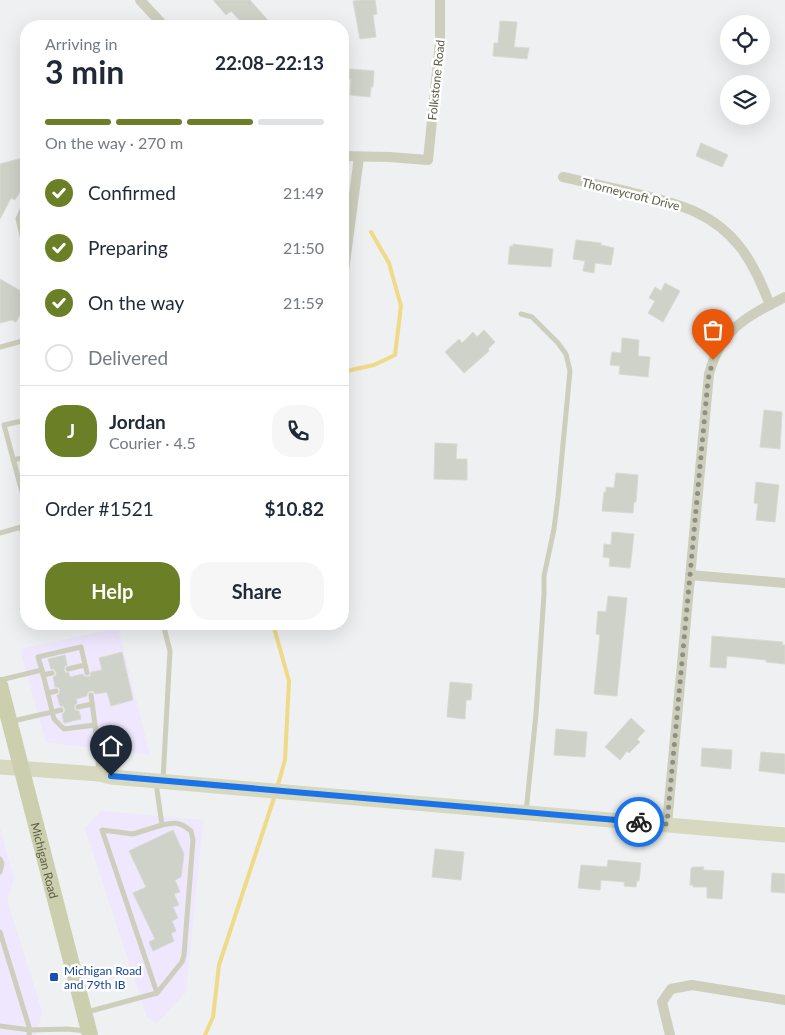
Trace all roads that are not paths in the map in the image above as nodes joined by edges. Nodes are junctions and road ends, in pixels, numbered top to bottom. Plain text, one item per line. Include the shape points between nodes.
1 (140, 0) edge
2 (440, 0) edge
3 (158, 20) edge
4 (349, 156) edge
5 (359, 157) junction
6 (563, 177) dead end
7 (20, 215) edge
8 (20, 228) edge
9 (349, 233) edge
10 (785, 298) edge
11 (770, 305) junction
12 (521, 314) dead end
13 (20, 342) edge
14 (0, 347) edge
15 (20, 421) edge
16 (20, 458) edge
17 (13, 460) junction
18 (20, 485) edge
19 (20, 527) edge
20 (0, 533) edge
21 (690, 575) junction
22 (785, 583) edge
23 (165, 630) edge
24 (85, 665) junction
25 (68, 669) dead end
26 (43, 672) junction
27 (52, 673) dead end
28 (86, 673) dead end
29 (0, 680) edge
30 (0, 685) edge
31 (56, 691) dead end
32 (48, 693) junction
33 (91, 695) dead end
34 (92, 704) junction
35 (78, 707) dead end
36 (61, 710) dead end
37 (53, 711) junction
38 (10, 722) junction
39 (95, 725) junction
40 (0, 767) edge
41 (22, 769) junction
42 (99, 774) junction
43 (159, 781) junction
44 (526, 812) junction
45 (667, 824) junction
46 (162, 825) junction
47 (785, 835) edge
48 (0, 859) edge
49 (0, 872) edge
50 (0, 932) edge
51 (158, 993) junction
52 (785, 1000) edge
53 (84, 1013) junction
54 (0, 1026) edge
55 (30, 1032) edge
56 (89, 1033) edge
57 (670, 1035) edge

1 - 3 street
2 - 5 street, Folkstone Road via 440,42 428,160
4 - 5 street
5 - 9 street
6 - 11 street, Thorneycroft Drive via 676,204 706,217 742,248
7 - 8 lane
10 - 11 street
11 - 21 street via 732,329 711,365
12 - 44 lane via 532,317 558,343 566,354 570,370 554,529 544,576 536,714
13 - 14 lane
15 - 17 lane via 4,425
16 - 17 lane
17 - 18 lane
19 - 20 lane
21 - 22 street
21 - 45 street
23 - 43 lane via 170,651
24 - 25 lane
24 - 26 lane via 81,647 38,657
24 - 28 lane
26 - 27 lane
26 - 29 lane
26 - 32 lane
30 - 38 main road, Michigan Road
31 - 32 lane
32 - 37 lane
33 - 34 lane
34 - 35 lane
34 - 39 lane
36 - 37 lane
37 - 38 lane
37 - 39 lane via 54,719 64,729
38 - 41 main road, Michigan Road
39 - 42 lane
40 - 41 main road
41 - 42 main road
41 - 53 main road, Michigan Road
42 - 43 main road
43 - 44 main road
43 - 46 lane
44 - 45 main road
45 - 47 main road
46 - 51 lane via 174,822 184,826 191,831 193,840 184,954 182,962
46 - 51 lane via 133,834 102,830
48 - 49 lane
50 - 55 lane
51 - 53 lane
52 - 57 street via 692,985 671,989 662,1002
53 - 56 main road, Michigan Road
54 - 55 lane
55 - 56 lane via 67,1029

